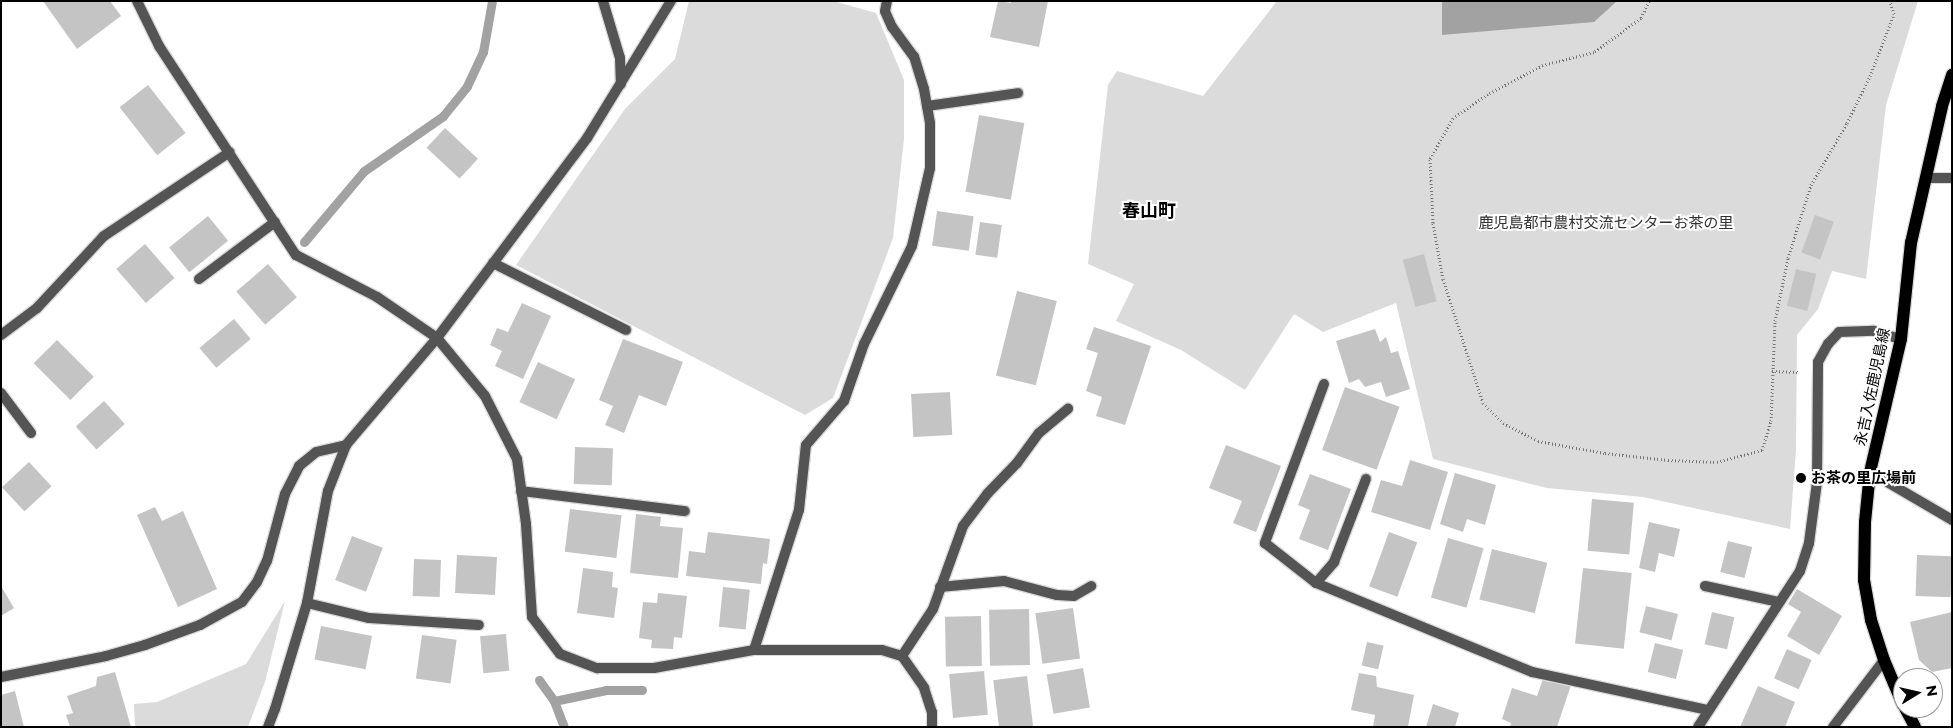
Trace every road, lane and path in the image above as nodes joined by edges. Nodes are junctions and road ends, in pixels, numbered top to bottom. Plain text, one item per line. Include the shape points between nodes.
1 (137, 1) edge
2 (604, 1) edge
3 (671, 1) edge
4 (887, 1) edge
5 (1648, 1) edge
6 (1890, 1) edge
7 (1952, 75) edge
8 (621, 84) junction
9 (1018, 93) dead end
10 (927, 106) junction
11 (230, 152) junction
12 (1926, 178) junction
13 (1952, 178) edge
14 (275, 222) junction
15 (493, 264) junction
16 (199, 279) dead end
17 (626, 330) dead end
18 (1, 335) edge
19 (437, 338) junction
20 (1900, 339) junction
21 (1772, 371) junction
22 (1816, 373) junction
23 (1324, 384) dead end
24 (1, 393) edge
25 (1068, 409) dead end
26 (31, 433) dead end
27 (346, 445) junction
28 (1870, 472) junction
29 (1366, 479) dead end
30 (521, 491) junction
31 (684, 512) dead end
32 (1952, 520) edge
33 (1316, 583) junction
34 (1091, 586) dead end
35 (1705, 586) dead end
36 (940, 587) junction
37 (1779, 602) junction
38 (307, 603) junction
39 (479, 625) dead end
40 (754, 650) junction
41 (902, 656) junction
42 (1884, 660) junction
43 (1, 677) edge
44 (1893, 681) edge
45 (1708, 710) junction
46 (268, 727) edge
47 (932, 727) edge
48 (1698, 727) edge
49 (1833, 727) edge

1 - 11 street via 159,46
2 - 8 street via 620,58
3 - 8 street
4 - 10 street via 885,11 892,27 914,57
5 - 21 path via 1641,18 1594,52 1543,65 1488,94 1453,118 1430,159 1433,223 1443,279 1463,347 1483,403 1503,423 1538,441 1668,460 1717,462 1762,450 1771,421
6 - 21 path via 1894,14 1870,76 1811,185 1788,258 1775,321
7 - 12 main road, 永吉入佐鹿児島線
8 - 15 street via 587,138
9 - 10 street
10 - 40 street via 930,168 912,246 864,344 844,401 806,444 799,510
11 - 14 street
11 - 18 street via 104,236 37,308
12 - 13 street
12 - 20 main road, 永吉入佐鹿児島線 via 1911,243
14 - 16 street
14 - 19 street via 296,255 377,297
15 - 17 street
15 - 19 street
19 - 27 street
19 - 30 street via 485,396 517,459
20 - 22 street via 1874,331 1839,332 1828,344
20 - 28 main road, 永吉入佐鹿児島線
21 - 22 path
22 - 37 street via 1817,482 1809,543 1800,571
23 - 33 street via 1265,543
24 - 26 street
25 - 36 street via 1039,432 964,526
27 - 38 street via 328,491
27 - 43 street via 316,452 299,466 285,494 267,561 242,602 200,625 146,645
28 - 32 street
28 - 42 main road, 永吉入佐鹿児島線 via 1864,522 1864,580 1871,620
29 - 33 street via 1334,562
30 - 31 street
30 - 40 street via 532,617 560,654 597,668 654,668
33 - 45 street via 1532,672
34 - 36 street via 1074,596 1057,595 1004,581
35 - 37 street
36 - 41 street via 932,609
37 - 45 street
38 - 39 street via 369,618
38 - 46 street
40 - 41 street via 882,650
41 - 47 street via 924,688 932,712
42 - 44 main road, 永吉入佐鹿児島線
42 - 49 street
45 - 48 street

